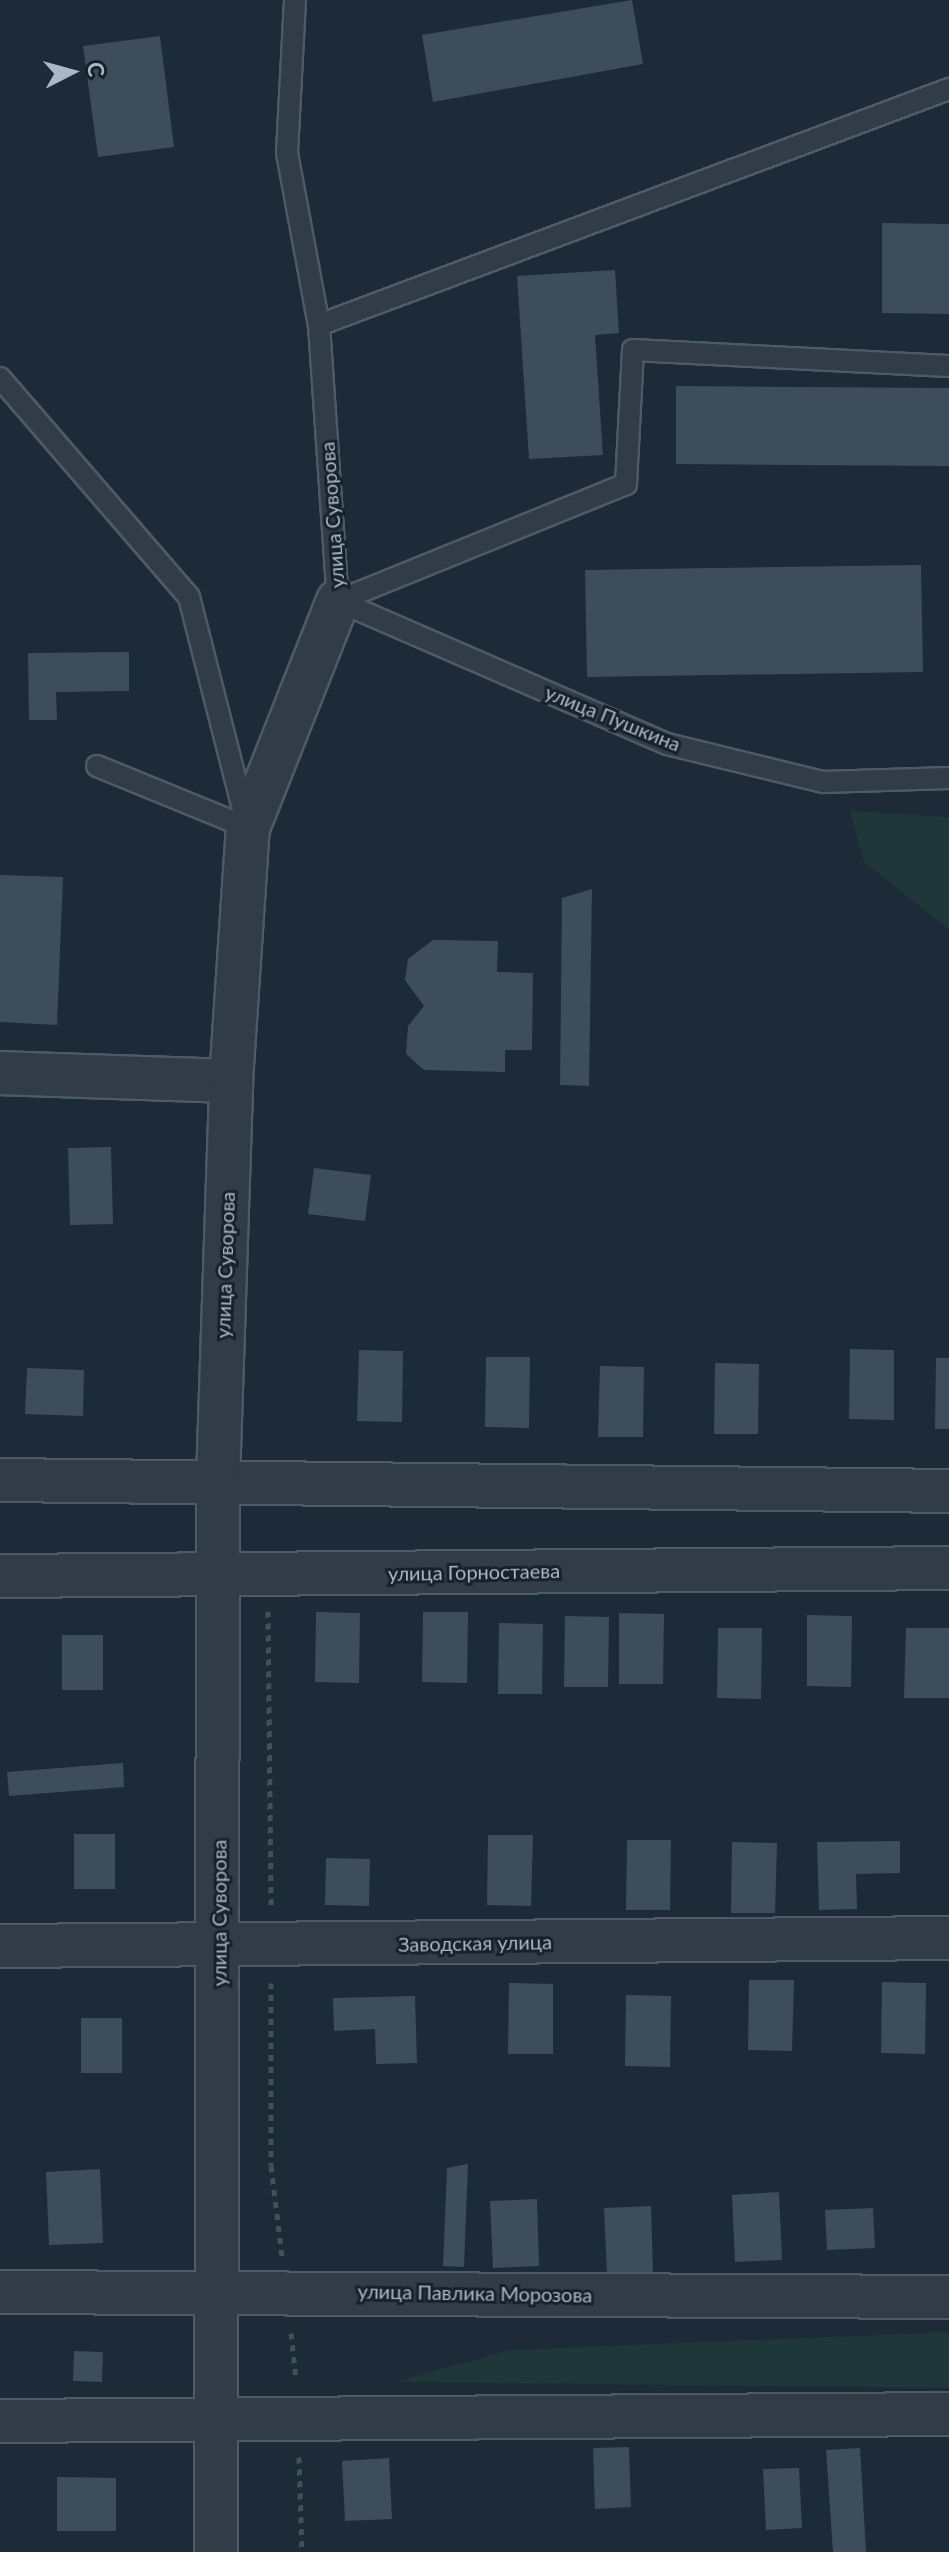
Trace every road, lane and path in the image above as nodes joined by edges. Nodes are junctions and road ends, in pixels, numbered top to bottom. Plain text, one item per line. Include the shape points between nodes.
1 (295, 0) edge
2 (949, 89) edge
3 (319, 325) junction
4 (949, 366) edge
5 (0, 378) edge
6 (338, 601) junction
7 (97, 766) dead end
8 (949, 778) edge
9 (248, 828) junction
10 (0, 1073) edge
11 (231, 1081) junction
12 (0, 1480) edge
13 (218, 1481) junction
14 (949, 1491) edge
15 (949, 1568) edge
16 (0, 1576) edge
17 (268, 1576) junction
18 (221, 1578) junction
19 (949, 1938) edge
20 (219, 1945) junction
21 (271, 1945) junction
22 (0, 1946) edge
23 (218, 2291) junction
24 (286, 2291) junction
25 (0, 2292) edge
26 (949, 2297) edge
27 (949, 2414) edge
28 (218, 2419) junction
29 (298, 2419) junction
30 (0, 2421) edge
31 (216, 2552) edge
32 (302, 2552) edge

1 - 3 lane, улица Суворова via 287,153
2 - 3 lane
3 - 6 lane, улица Суворова
4 - 6 lane via 633,350 626,484
5 - 9 lane via 189,597
6 - 8 lane, улица Пушкина via 667,744 823,782
6 - 9 street, улица Суворова
7 - 9 lane
9 - 11 street, улица Суворова
10 - 11 street
11 - 13 street, улица Суворова
12 - 13 street
13 - 14 street
13 - 18 street, улица Суворова
15 - 17 street, улица Горностаева
16 - 18 street, улица Горностаева
17 - 18 street, улица Горностаева
17 - 21 path
18 - 20 street, улица Суворова
19 - 21 street, Заводская улица
20 - 21 street, Заводская улица
20 - 22 street, Заводская улица
20 - 23 street, улица Суворова
21 - 24 path via 271,2166
23 - 24 street, улица Павлика Морозова
23 - 25 street, улица Павлика Морозова
23 - 28 street, улица Суворова
24 - 26 street, улица Павлика Морозова
24 - 29 path
27 - 29 street
28 - 29 street
28 - 30 street
28 - 31 street, улица Суворова
29 - 32 path

